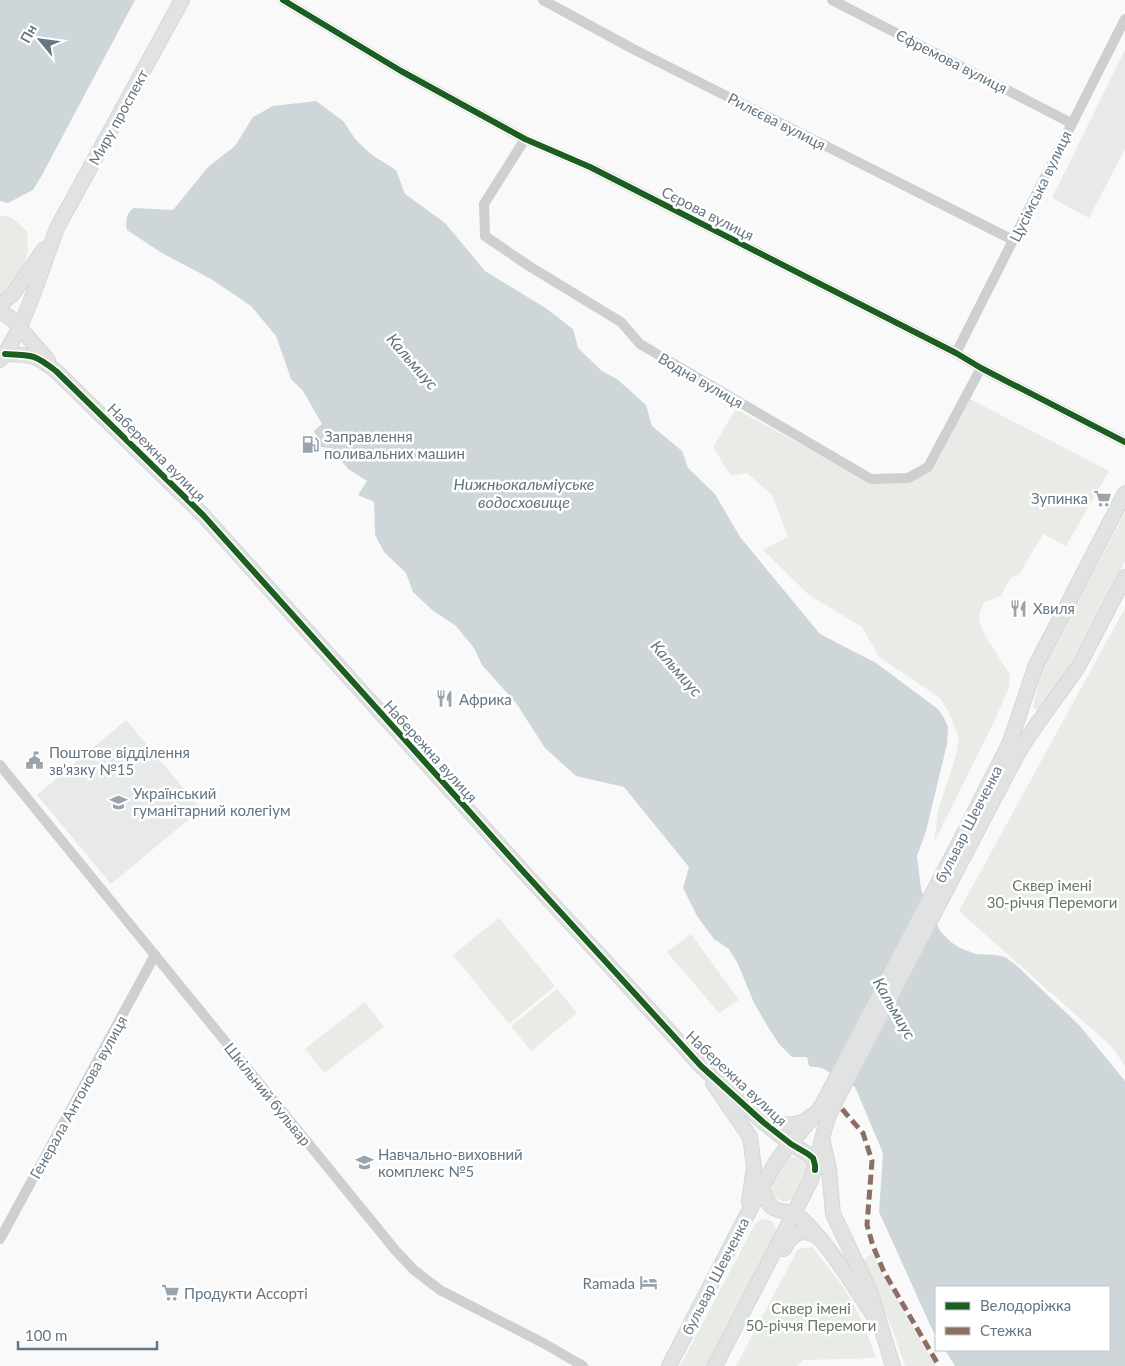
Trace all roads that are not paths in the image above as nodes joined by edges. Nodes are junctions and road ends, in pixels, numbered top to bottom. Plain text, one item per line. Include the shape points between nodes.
1 (182, 0) edge
2 (283, 0) edge
3 (543, 0) edge
4 (832, 0) edge
5 (1125, 19) edge
6 (1071, 123) junction
7 (525, 139) junction
8 (56, 231) junction
9 (1013, 240) junction
10 (31, 300) junction
11 (0, 306) edge
12 (0, 311) edge
13 (20, 327) junction
14 (38, 348) junction
15 (956, 352) junction
16 (3, 357) edge
17 (981, 368) junction
18 (56, 370) junction
19 (1125, 442) edge
20 (1125, 493) edge
21 (1125, 577) edge
22 (0, 765) edge
23 (964, 843) junction
24 (155, 955) junction
25 (701, 1066) junction
26 (827, 1108) junction
27 (763, 1122) junction
28 (822, 1138) junction
29 (791, 1144) junction
30 (815, 1170) junction
31 (762, 1186) junction
32 (794, 1213) junction
33 (746, 1217) junction
34 (819, 1237) junction
35 (0, 1239) edge
36 (880, 1325) junction
37 (735, 1328) junction
38 (583, 1366) edge
39 (669, 1366) edge
40 (715, 1366) edge
41 (892, 1366) edge

1 - 8 street, Миру проспект
2 - 7 street, Сєрова вулиця via 401,71
3 - 9 street, Рилєєва вулиця
4 - 6 street, Єфремова вулиця
5 - 6 street, Цусімська вулиця
6 - 9 street, Цусімська вулиця
7 - 15 street, Сєрова вулиця via 590,167
7 - 17 street, Водна вулиця via 484,204 485,236 621,322 640,344 871,479 908,478 928,466
8 - 10 street, Миру проспект
8 - 11 street, Миру проспект via 13,294
9 - 15 street, Цусімська вулиця
10 - 13 street, Миру проспект
10 - 14 street via 32,325
12 - 13 street
13 - 14 street
13 - 16 street, Миру проспект
14 - 18 street
15 - 17 street, Сєрова вулиця
16 - 18 street via 35,356
17 - 19 street, Сєрова вулиця
18 - 25 street, Набережна вулиця via 204,515
20 - 23 street, бульвар Шевченка via 1036,666 1010,742
21 - 23 street, бульвар Шевченка via 1078,667 1030,734
22 - 24 street, Шкільний бульвар
23 - 26 street, бульвар Шевченка
24 - 35 street, Генерала Антонова вулиця
24 - 38 street, Шкільний бульвар via 414,1270 440,1290
25 - 27 street, Набережна вулиця
25 - 33 street, Набережна вулиця via 750,1137 754,1166
26 - 27 street via 798,1124 788,1126
26 - 28 street, бульвар Шевченка
26 - 29 street, бульвар Шевченка
27 - 29 street, Набережна вулиця
28 - 30 street, бульвар Шевченка
28 - 36 street via 829,1169 832,1214 870,1291
29 - 30 street via 813,1158
29 - 31 street, бульвар Шевченка
30 - 32 street, бульвар Шевченка
31 - 32 street via 772,1207
31 - 33 street, бульвар Шевченка
32 - 34 street
32 - 37 street, бульвар Шевченка
33 - 39 street, бульвар Шевченка
34 - 36 street
34 - 37 street via 800,1232 788,1240 746,1318
36 - 41 street
37 - 40 street, бульвар Шевченка

